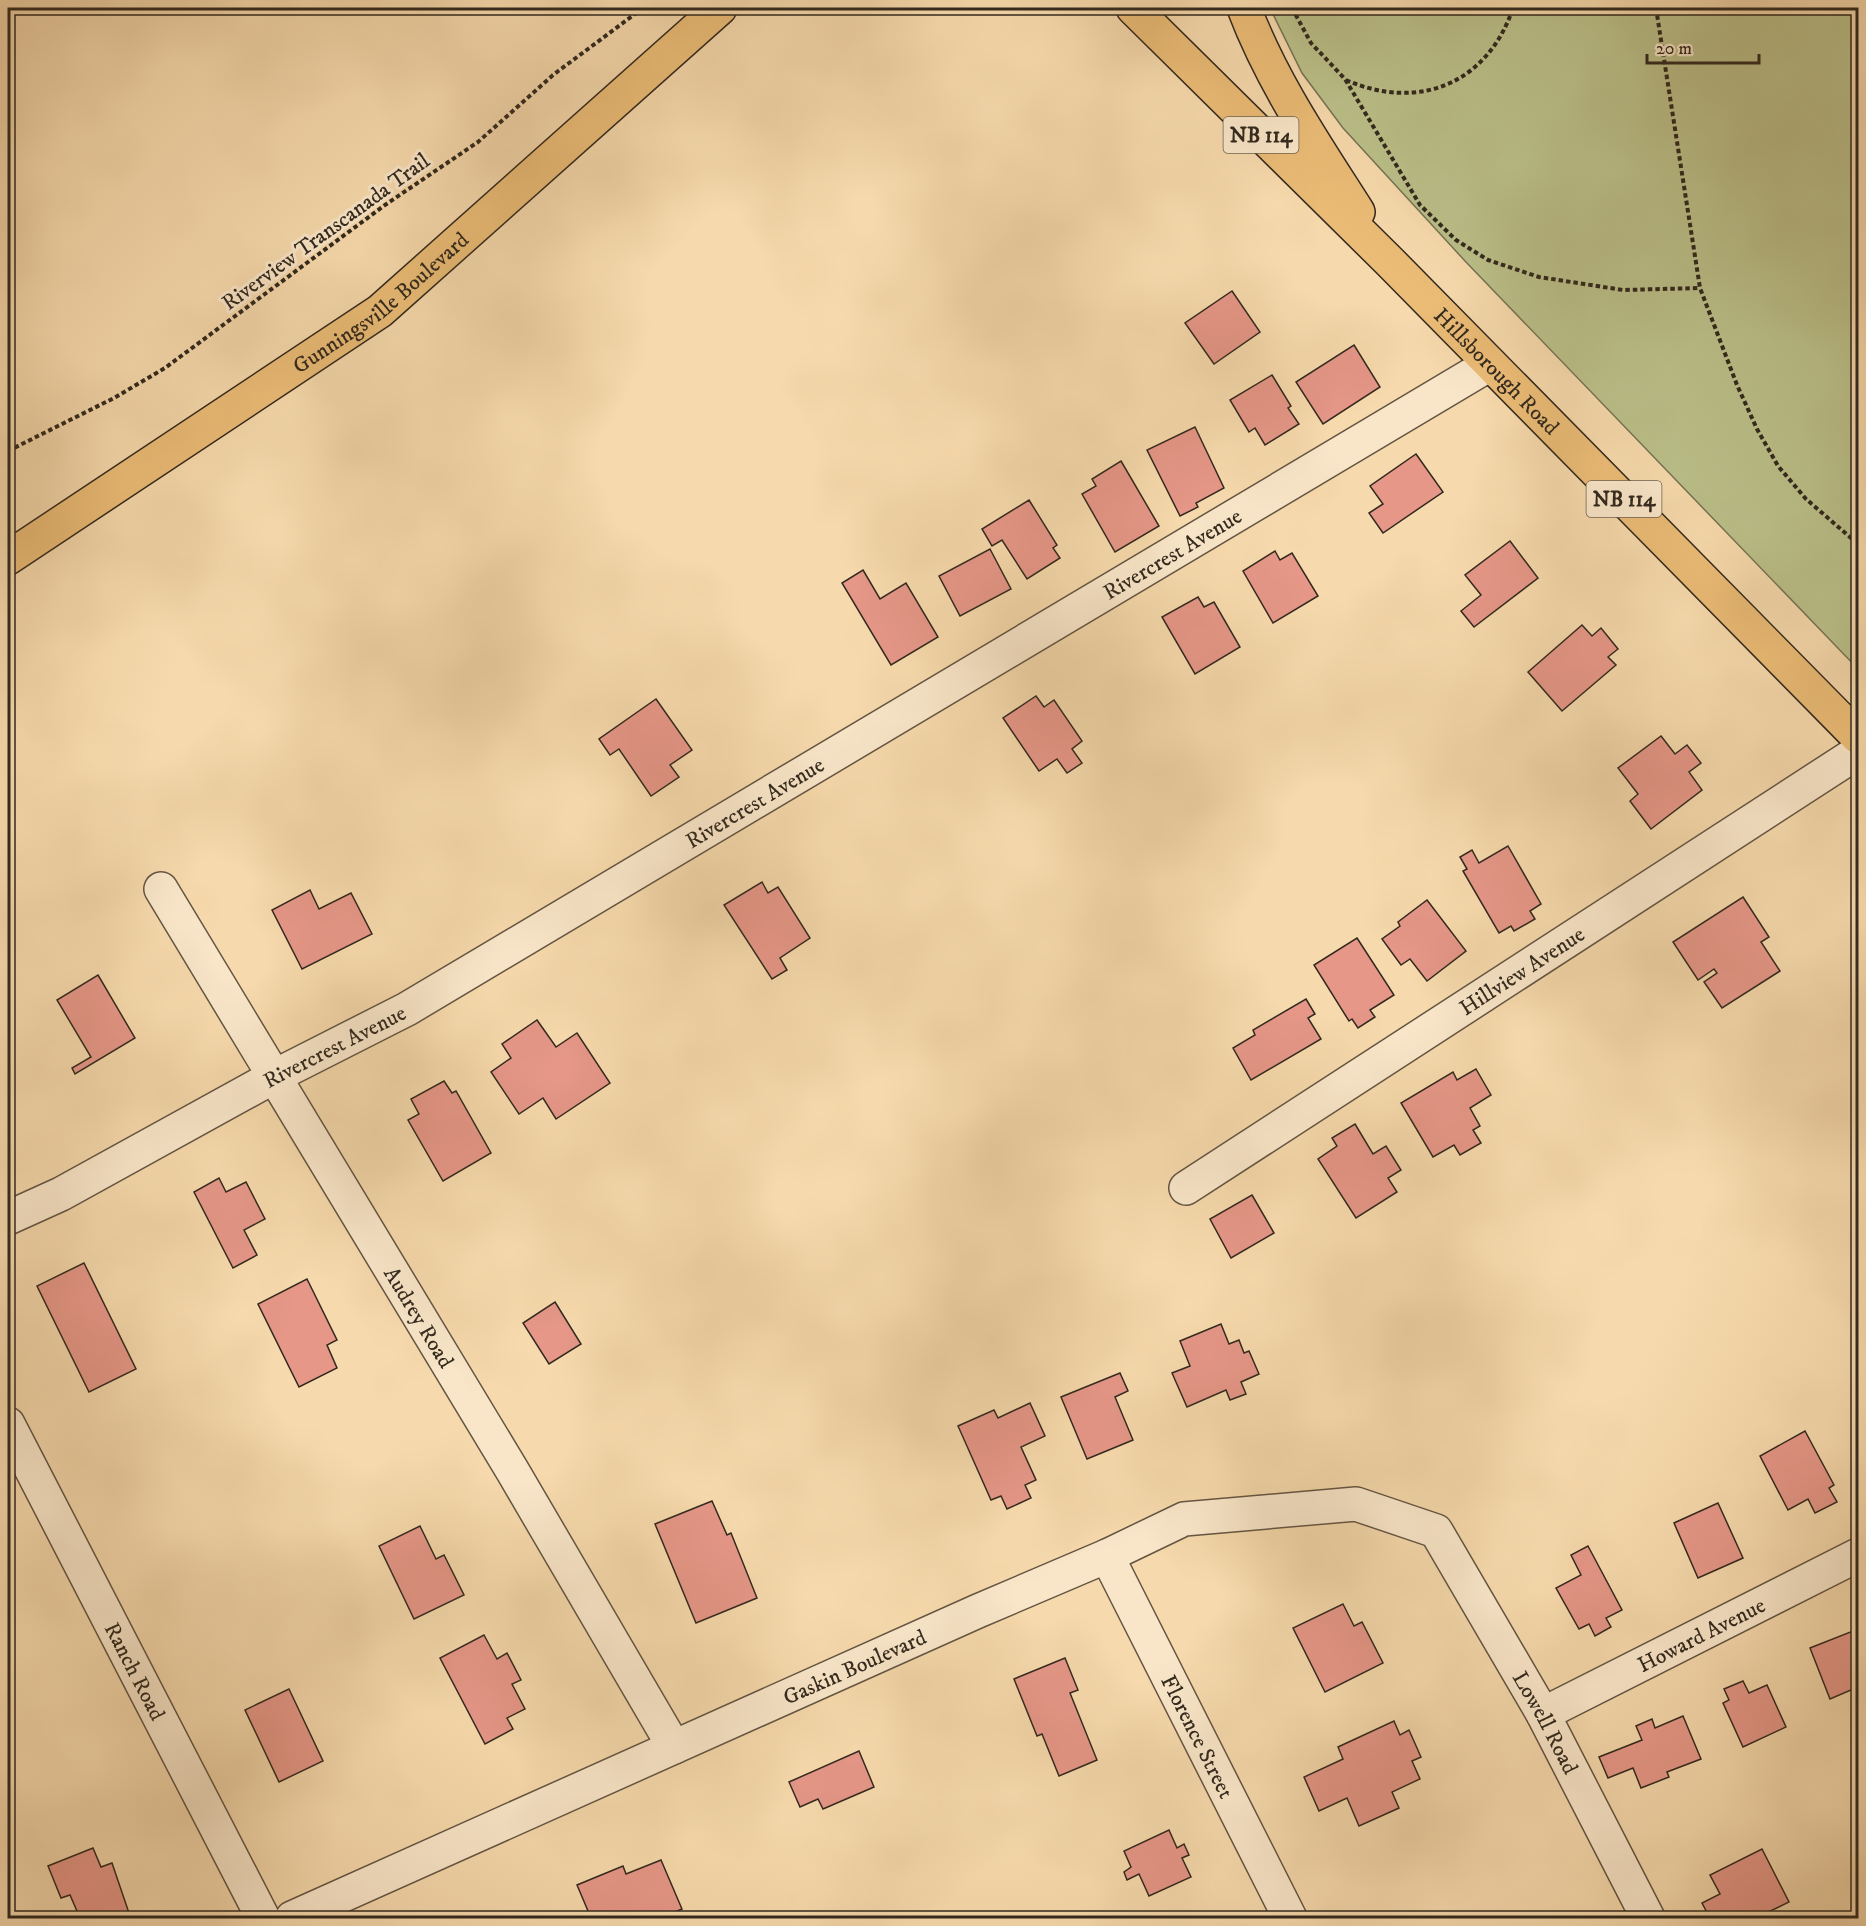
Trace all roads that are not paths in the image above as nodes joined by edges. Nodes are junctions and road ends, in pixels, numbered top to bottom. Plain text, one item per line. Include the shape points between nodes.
1 (743, 8) edge
2 (1133, 8) edge
3 (1244, 8) edge
4 (711, 14) edge
5 (1390, 262) junction
6 (1490, 364) junction
7 (8, 558) edge
8 (1858, 737) edge
9 (1858, 752) edge
10 (160, 889) dead end
11 (275, 1076) junction
12 (1186, 1188) dead end
13 (8, 1218) edge
14 (8, 1424) edge
15 (1436, 1531) joint
16 (1858, 1555) edge
17 (1107, 1556) junction
18 (1543, 1714) junction
19 (674, 1747) junction
20 (263, 1918) edge
21 (292, 1918) edge
22 (1290, 1918) edge
23 (1648, 1918) edge

1 - 4 main road, Gunningsville Boulevard
2 - 5 main road, Hillsborough Road / NB 114
3 - 5 main road via 1281,91
4 - 7 main road, Gunningsville Boulevard via 380,311
5 - 6 main road, Hillsborough Road / NB 114
6 - 8 main road, Hillsborough Road / NB 114
6 - 11 street, Rivercrest Avenue via 407,1009
9 - 12 street, Hillview Avenue
10 - 11 street, Audrey Road
11 - 13 street, Rivercrest Avenue via 61,1194
11 - 19 street, Audrey Road
14 - 20 street, Ranch Road
15 - 17 street, Gaskin Boulevard via 1356,1504 1184,1519
15 - 18 street, Lowell Road
16 - 18 street, Howard Avenue
17 - 19 street, Gaskin Boulevard
17 - 22 street, Florence Street
18 - 23 street, Lowell Road
19 - 21 street, Gaskin Boulevard

